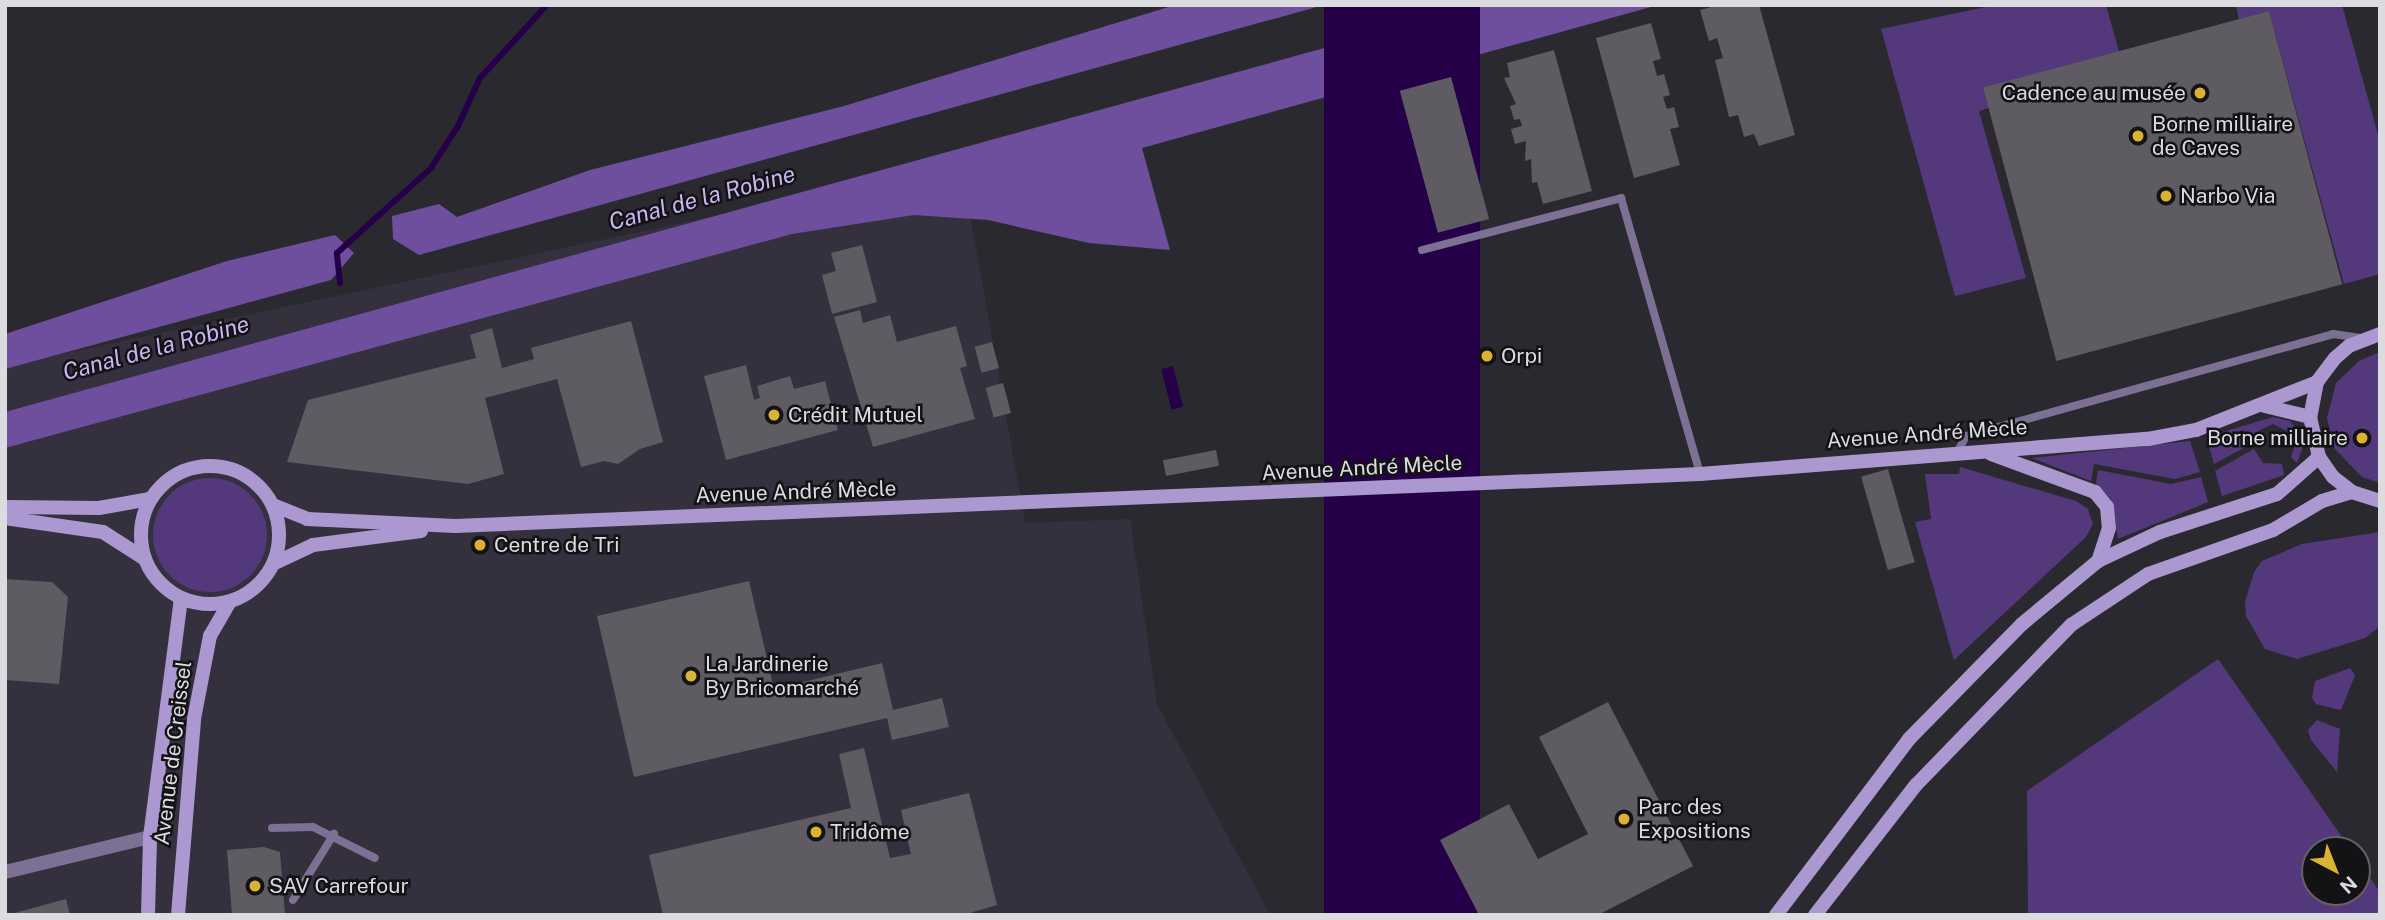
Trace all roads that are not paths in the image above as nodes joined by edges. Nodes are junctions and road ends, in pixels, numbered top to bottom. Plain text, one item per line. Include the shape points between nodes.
1 (1422, 250) dead end
2 (2380, 334) edge
3 (2364, 339) junction
4 (2318, 383) junction
5 (2265, 406) junction
6 (2310, 416) junction
7 (1958, 451) junction
8 (1983, 451) junction
9 (2319, 457) junction
10 (1700, 474) junction
11 (2352, 492) junction
12 (150, 499) junction
13 (2380, 501) edge
14 (273, 505) junction
15 (5, 507) edge
16 (5, 518) edge
17 (455, 526) junction
18 (145, 559) junction
19 (2098, 561) junction
20 (273, 564) junction
21 (181, 598) junction
22 (230, 602) junction
23 (272, 828) dead end
24 (334, 834) junction
25 (150, 836) junction
26 (375, 858) dead end
27 (5, 872) edge
28 (293, 900) dead end
29 (148, 915) edge
30 (178, 915) edge
31 (1776, 915) edge
32 (1815, 915) edge

1 - 10 lane via 1621,198
2 - 3 street
3 - 4 street via 2335,358
3 - 7 lane via 2333,334 1966,436
4 - 5 street, Avenue André Mècle
4 - 6 street
5 - 6 street
5 - 8 street, Avenue André Mècle via 2196,430 2148,439
6 - 9 street
7 - 8 street, Avenue André Mècle
7 - 10 street, Avenue André Mècle
8 - 19 street via 2095,492 2107,507 2109,528
9 - 11 street via 2333,477
9 - 19 street via 2277,494 2160,532
10 - 17 street, Avenue André Mècle
11 - 13 street
11 - 32 street via 2322,501 2273,530 2148,574 2071,625 1916,785
12 - 14 street via 173,477 203,466 244,474
12 - 15 street via 99,508
12 - 18 street via 143,518
14 - 17 street, Avenue André Mècle via 307,519
14 - 20 street via 279,545
16 - 18 street via 103,532
17 - 20 street, Avenue André Mècle via 313,545
18 - 21 street via 153,575
19 - 31 street via 2022,624 1909,739 1866,790
20 - 22 street via 255,587
21 - 22 street via 197,603
21 - 25 street, Avenue de Creissel
22 - 30 street, Avenue de Creissel via 210,636 194,719
23 - 24 lane via 313,827
24 - 26 lane
24 - 28 lane
25 - 27 street
25 - 29 street, Avenue de Creissel

